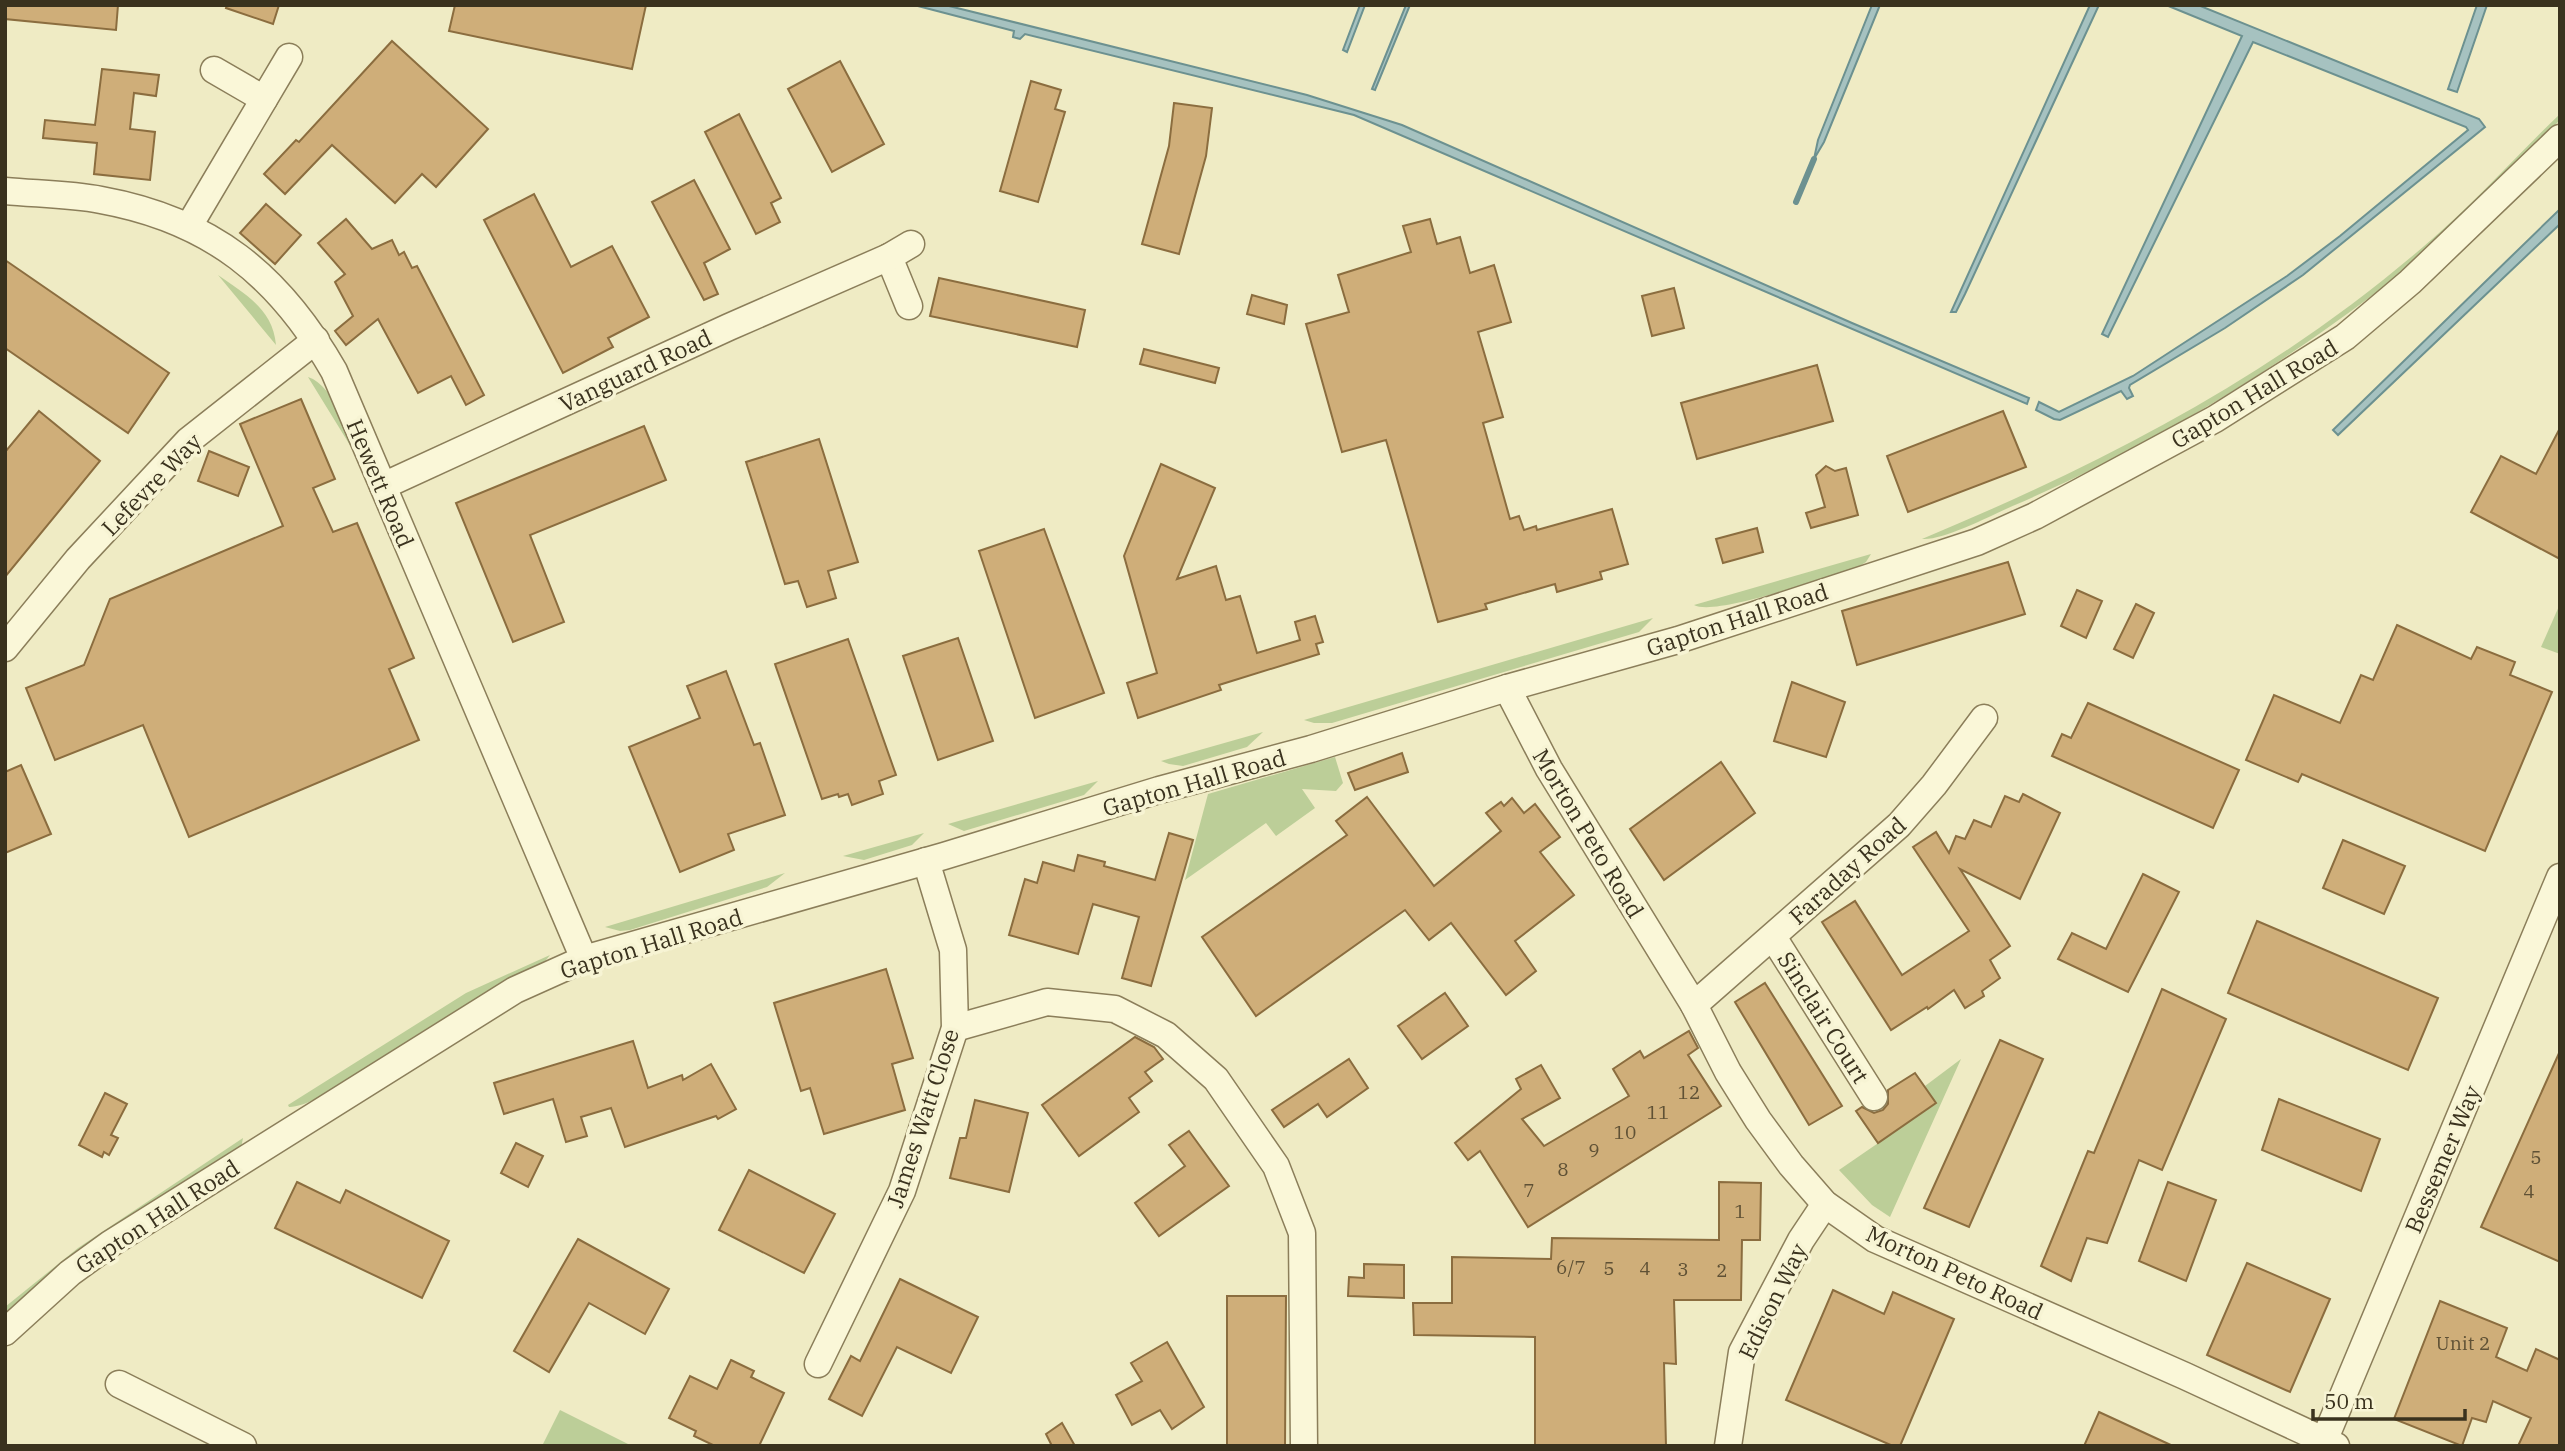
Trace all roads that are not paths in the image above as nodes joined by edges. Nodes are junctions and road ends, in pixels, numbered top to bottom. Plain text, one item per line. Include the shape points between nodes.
1 (289, 57) dead end
2 (214, 70) dead end
3 (264, 99) junction
4 (2560, 138) edge
5 (5, 191) edge
6 (189, 226) junction
7 (911, 244) dead end
8 (889, 257) junction
9 (909, 306) dead end
10 (316, 340) junction
11 (383, 486) junction
12 (5, 648) edge
13 (1507, 688) junction
14 (1984, 718) dead end
15 (926, 861) junction
16 (2560, 877) edge
17 (1773, 937) junction
18 (584, 960) junction
19 (1694, 1005) junction
20 (955, 1028) junction
21 (1874, 1097) dead end
22 (1825, 1204) junction
23 (5, 1332) edge
24 (818, 1364) dead end
25 (119, 1384) dead end
26 (2330, 1443) edge
27 (243, 1446) edge
28 (1304, 1446) edge
29 (1728, 1446) edge

1 - 3 street
2 - 3 street
3 - 6 street
4 - 13 street, Gapton Hall Road via 2346,337 2215,419 2047,510 1977,542 1690,636
5 - 6 street, Hewett Road via 98,199
6 - 10 street, Hewett Road via 242,258
7 - 8 street, Vanguard Road
8 - 9 street
8 - 11 street, Vanguard Road
10 - 11 street, Hewett Road
10 - 12 street, Lefevre Way via 188,441 78,559
11 - 18 street, Hewett Road
13 - 15 street, Gapton Hall Road
13 - 19 street, Morton Peto Road via 1549,769
14 - 17 street, Faraday Road via 1899,825
15 - 18 street, Gapton Hall Road
15 - 20 street, James Watt Close via 953,950
16 - 26 street, Bessemer Way
17 - 19 street, Faraday Road
17 - 21 street, Sinclair Court
18 - 23 street, Gapton Hall Road via 515,990 110,1244
19 - 22 street, Morton Peto Road via 1758,1120
20 - 24 street, James Watt Close via 902,1191
20 - 28 street via 1047,1002 1115,1009 1166,1035 1216,1079 1276,1166 1302,1233
22 - 26 street, Morton Peto Road via 1875,1239
22 - 29 street, Edison Way via 1742,1352
25 - 27 street

